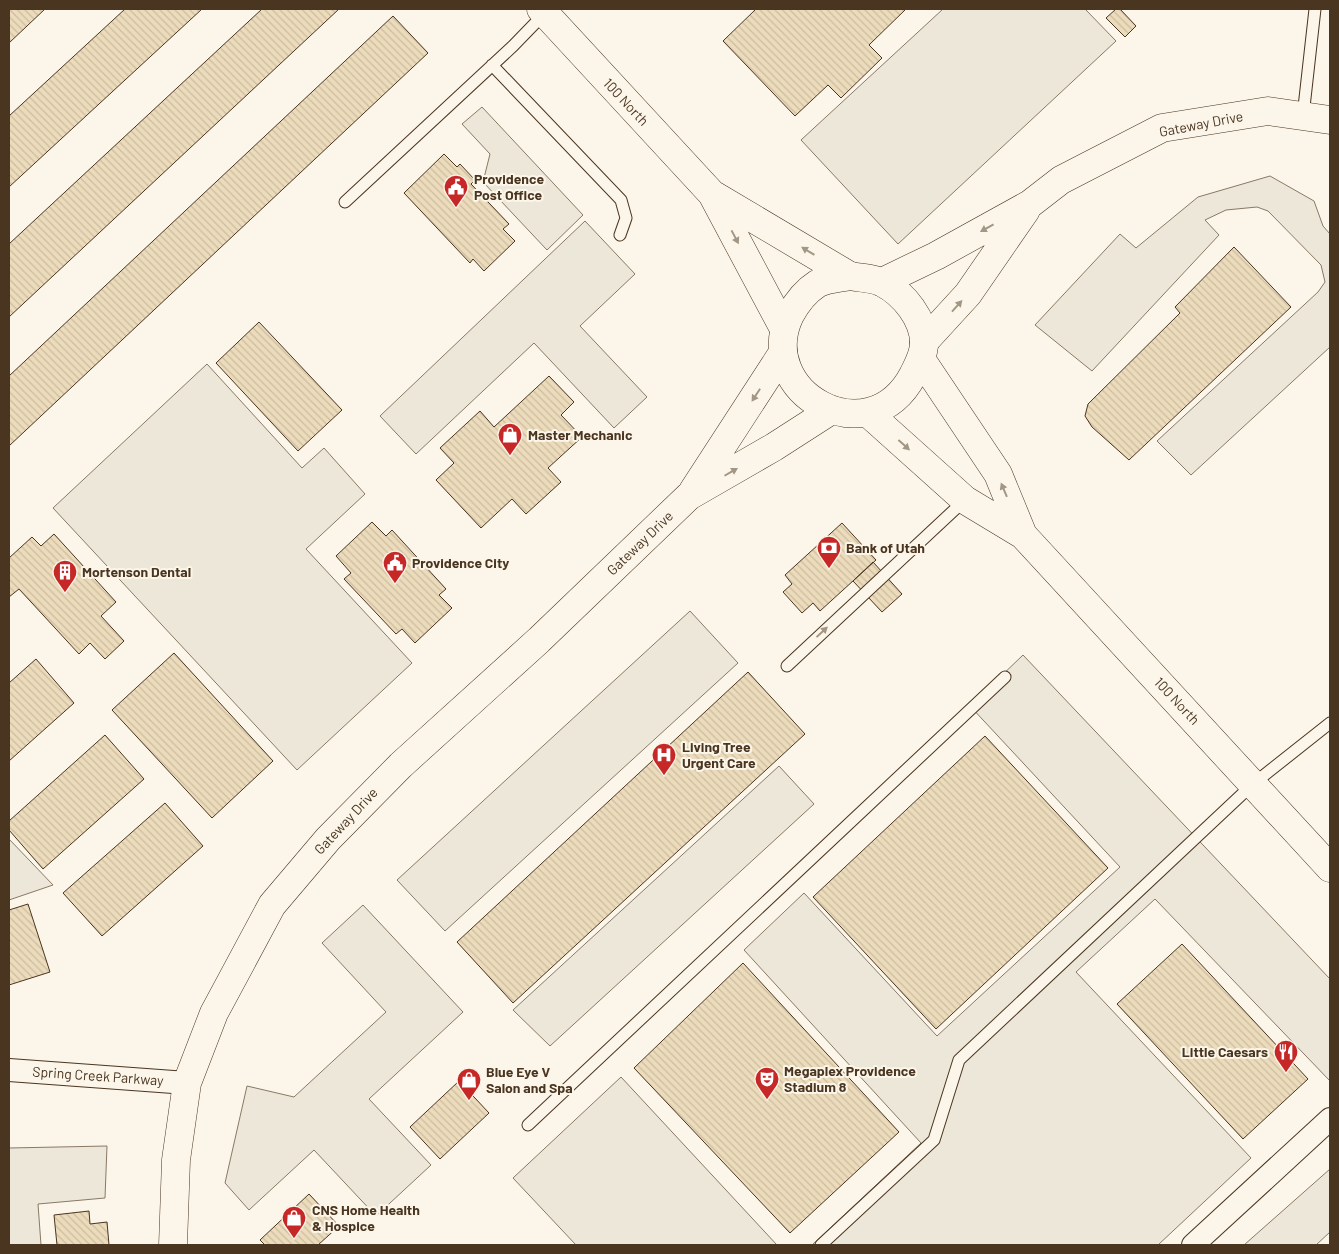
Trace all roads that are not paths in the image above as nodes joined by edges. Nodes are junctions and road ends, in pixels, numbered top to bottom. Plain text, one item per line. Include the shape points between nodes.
1 (1315, 9) edge
2 (543, 11) edge
3 (492, 65) junction
4 (1303, 116) junction
5 (1330, 120) edge
6 (712, 194) junction
7 (345, 202) dead end
8 (1030, 204) junction
9 (620, 235) dead end
10 (850, 276) junction
11 (882, 282) junction
12 (783, 342) junction
13 (923, 351) junction
14 (830, 411) junction
15 (868, 413) junction
16 (689, 496) junction
17 (965, 500) junction
18 (1023, 535) junction
19 (787, 666) dead end
20 (1005, 677) dead end
21 (1328, 730) edge
22 (1253, 784) junction
23 (1330, 868) edge
24 (9, 1070) edge
25 (187, 1083) junction
26 (1330, 1119) edge
27 (528, 1125) dead end
28 (174, 1245) edge
29 (821, 1245) edge
30 (1193, 1245) edge

1 - 4 lane
2 - 3 lane
2 - 6 main road, 100 North
3 - 7 lane
3 - 9 lane via 621,200 626,218
4 - 5 main road, Gateway Drive
4 - 8 main road, Gateway Drive via 1268,111 1162,128 1061,180
10 -> 6 main road, 100 North
6 -> 12 main road, 100 North
8 -> 11 main road, Gateway Drive
13 -> 8 main road, Gateway Drive via 968,294
10 - 11 main road
10 - 12 main road via 818,284 795,305
11 - 13 main road via 902,296 917,317
12 - 14 main road via 791,377 808,396
12 -> 16 main road, Gateway Drive
13 - 15 main road via 907,386 888,404
18 -> 13 main road, 100 North via 998,474
14 - 15 main road
16 -> 14 main road, Gateway Drive
15 -> 17 main road, 100 North
16 - 25 main road, Gateway Drive via 539,640 401,765 328,839 272,905 214,1013
17 - 18 main road, 100 North
19 -> 17 lane
18 - 22 main road, 100 North
20 - 27 lane
21 - 22 lane
22 - 23 main road, 100 North
22 - 29 lane via 959,1060 934,1140
24 - 25 street, Spring Creek Parkway
25 - 28 main road, Gateway Drive via 176,1160
26 - 30 street

